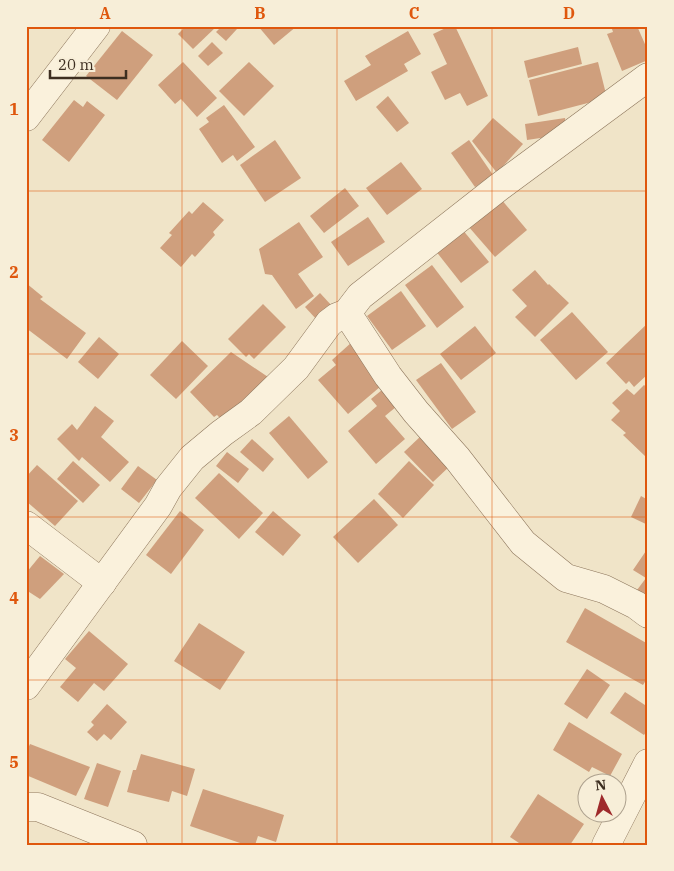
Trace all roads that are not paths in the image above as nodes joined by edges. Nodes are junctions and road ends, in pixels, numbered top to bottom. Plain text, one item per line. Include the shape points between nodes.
1 (96, 26) edge
2 (648, 77) edge
3 (26, 117) edge
4 (347, 314) junction
5 (26, 525) edge
6 (102, 582) junction
7 (648, 614) edge
8 (26, 686) edge
9 (648, 763) edge
10 (26, 807) edge
11 (132, 845) edge
12 (606, 845) edge

1 - 3 street
2 - 4 street via 483,199 360,296
4 - 6 street via 330,323 296,368 251,412 192,458
4 - 7 street via 388,376 523,543 566,578 604,589
5 - 6 street
6 - 8 street
9 - 12 street
10 - 11 street via 38,807

